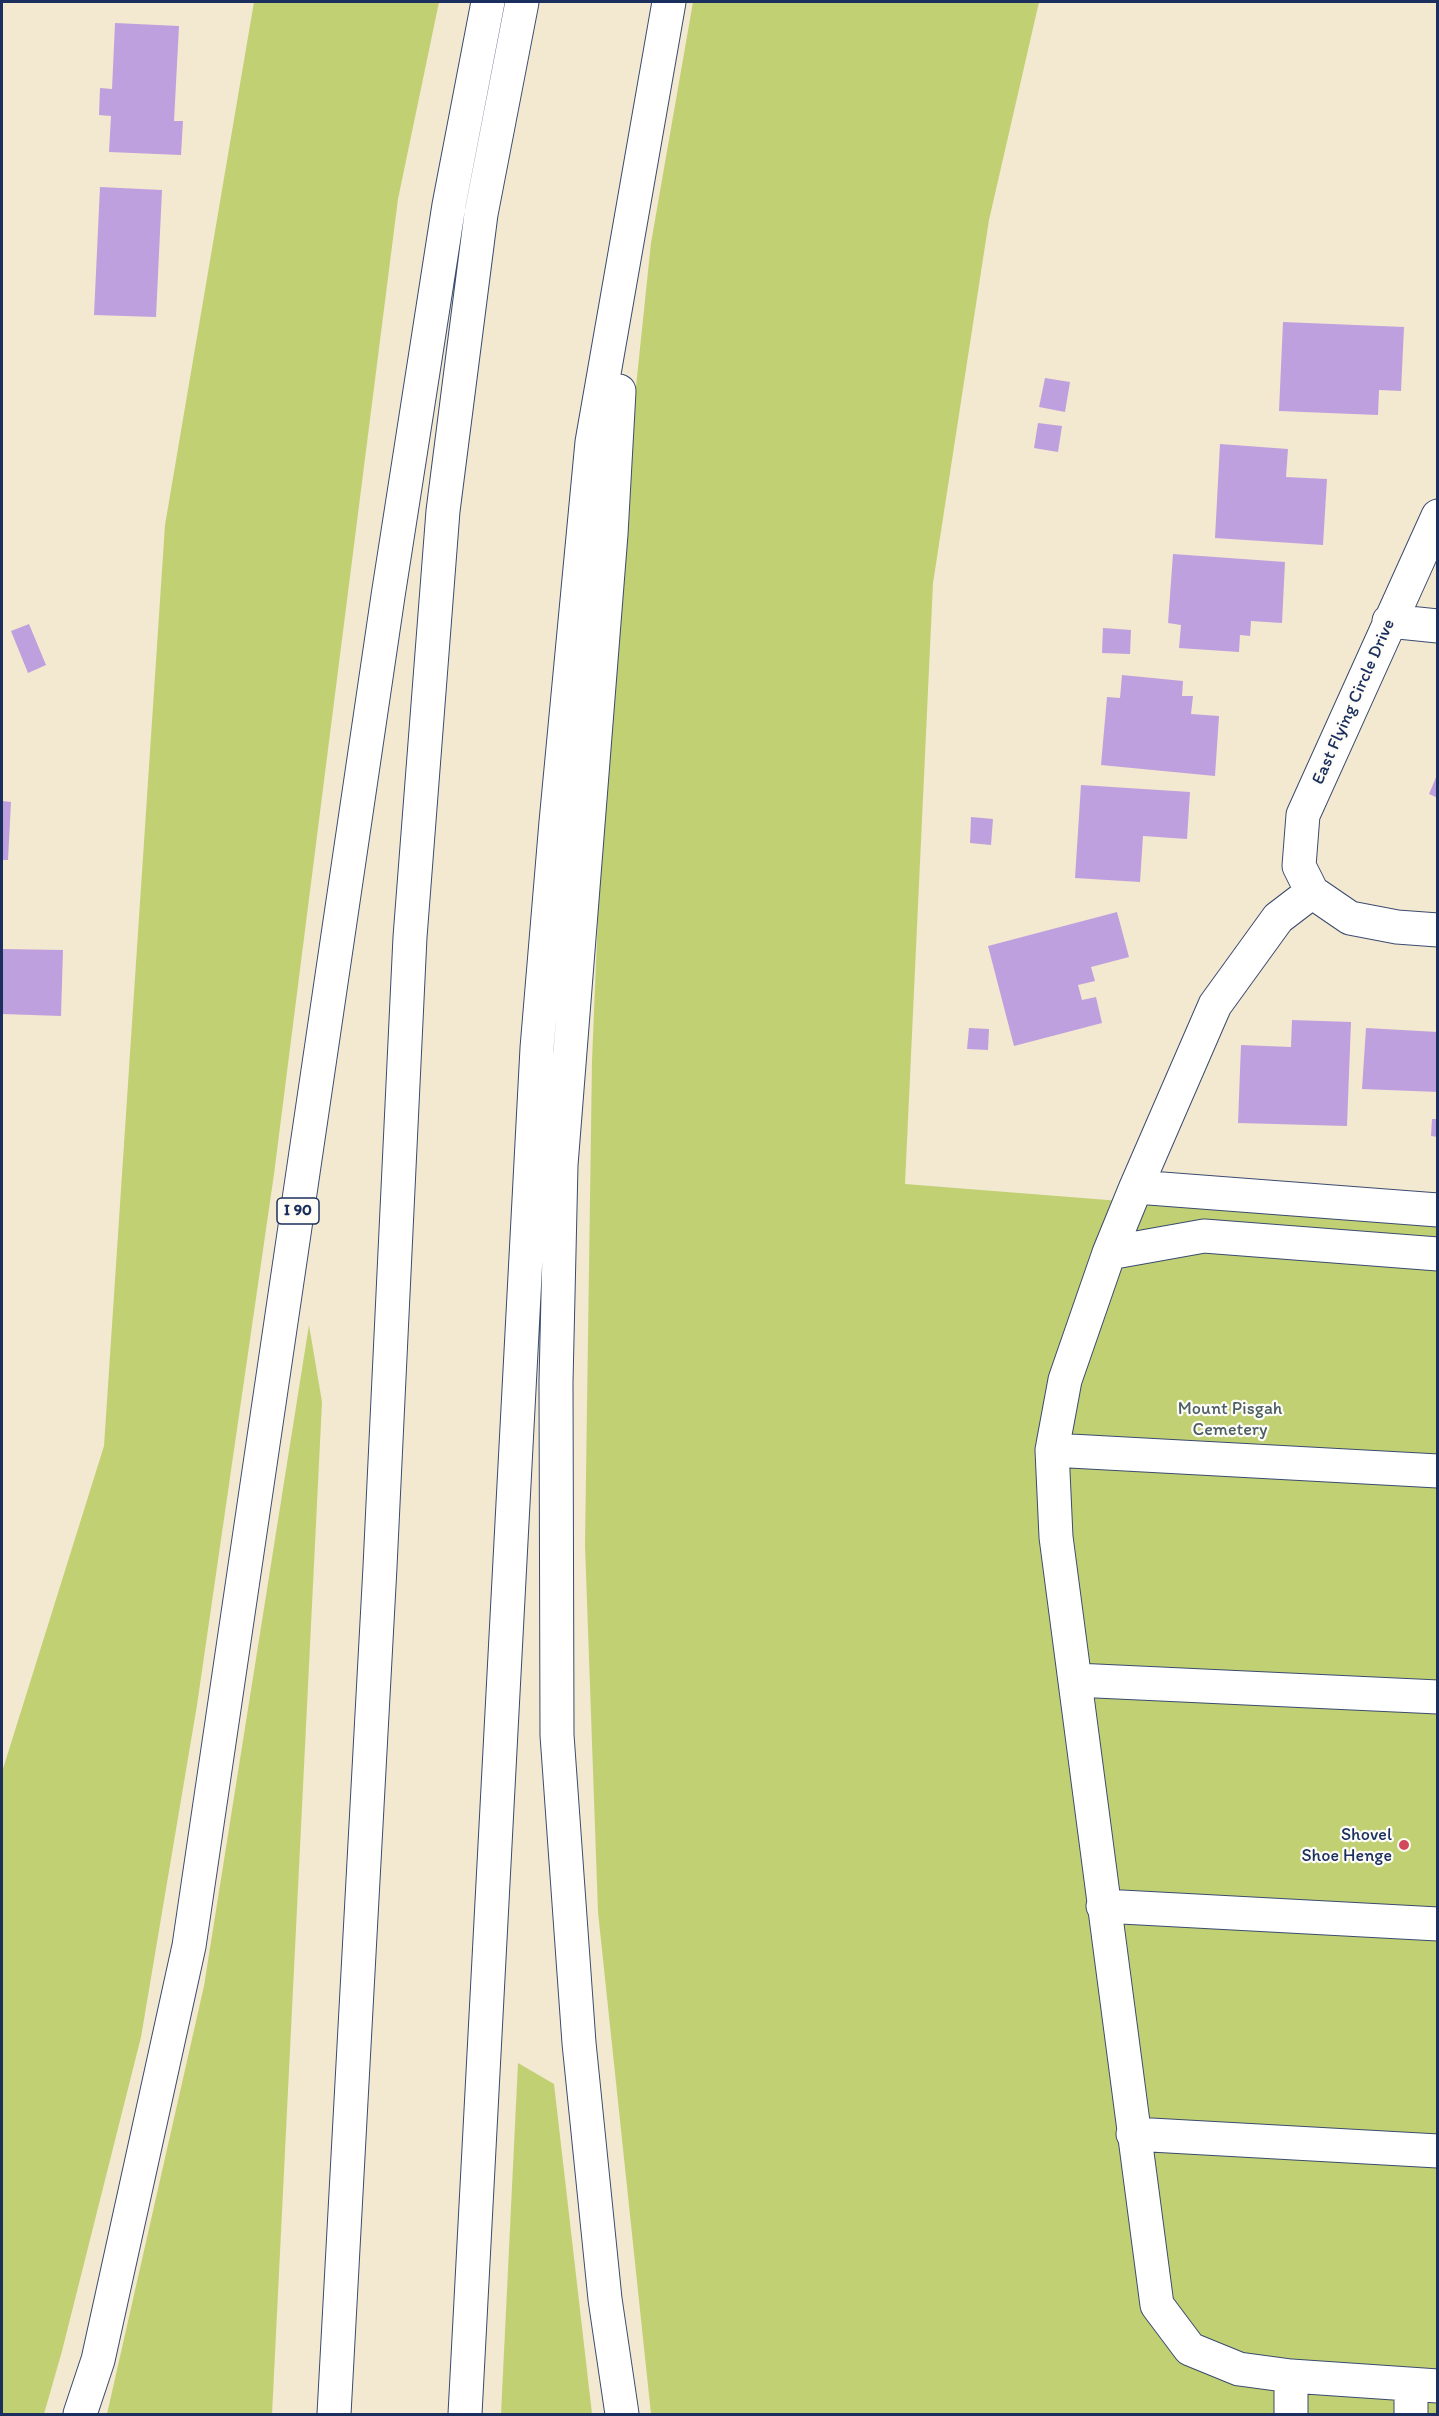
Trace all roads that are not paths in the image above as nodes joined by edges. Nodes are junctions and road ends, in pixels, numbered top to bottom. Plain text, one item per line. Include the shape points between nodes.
1 (488, 2) edge
2 (522, 2) edge
3 (669, 2) edge
4 (627, 234) junction
5 (1437, 516) edge
6 (1389, 621) junction
7 (1437, 626) edge
8 (1312, 892) junction
9 (1437, 930) edge
10 (1137, 1187) junction
11 (1437, 1210) edge
12 (1109, 1253) junction
13 (1437, 1254) edge
14 (1052, 1450) junction
15 (1437, 1471) edge
16 (1075, 1680) junction
17 (1437, 1697) edge
18 (1103, 1906) junction
19 (1437, 1923) edge
20 (1133, 2134) junction
21 (1437, 2151) edge
22 (1291, 2376) junction
23 (1420, 2395) edge
24 (80, 2415) edge
25 (334, 2415) edge
26 (465, 2415) edge
27 (622, 2415) edge
28 (1291, 2415) edge

1 - 24 main road, I 90 via 449,205 388,596 189,1946 98,2360
2 - 25 main road via 481,214 443,511 410,937
3 - 4 main road
4 - 26 main road via 592,442 537,1048
4 - 27 main road via 611,534 561,1165 556,1382 558,1747 579,2043 605,2299
5 - 6 main road, East Flying Circle Drive
6 - 7 main road
6 - 8 main road, East Flying Circle Drive via 1303,815 1299,866
8 - 9 main road via 1350,918
8 - 10 main road via 1278,918 1215,1005
10 - 11 main road
10 - 12 main road
12 - 13 main road via 1204,1236
12 - 14 main road via 1065,1380
14 - 15 main road
14 - 16 main road via 1056,1537
16 - 17 main road
16 - 18 main road
18 - 19 main road
18 - 20 main road
20 - 21 main road
20 - 22 main road via 1157,2305 1190,2349 1239,2369
22 - 23 main road
22 - 28 main road

